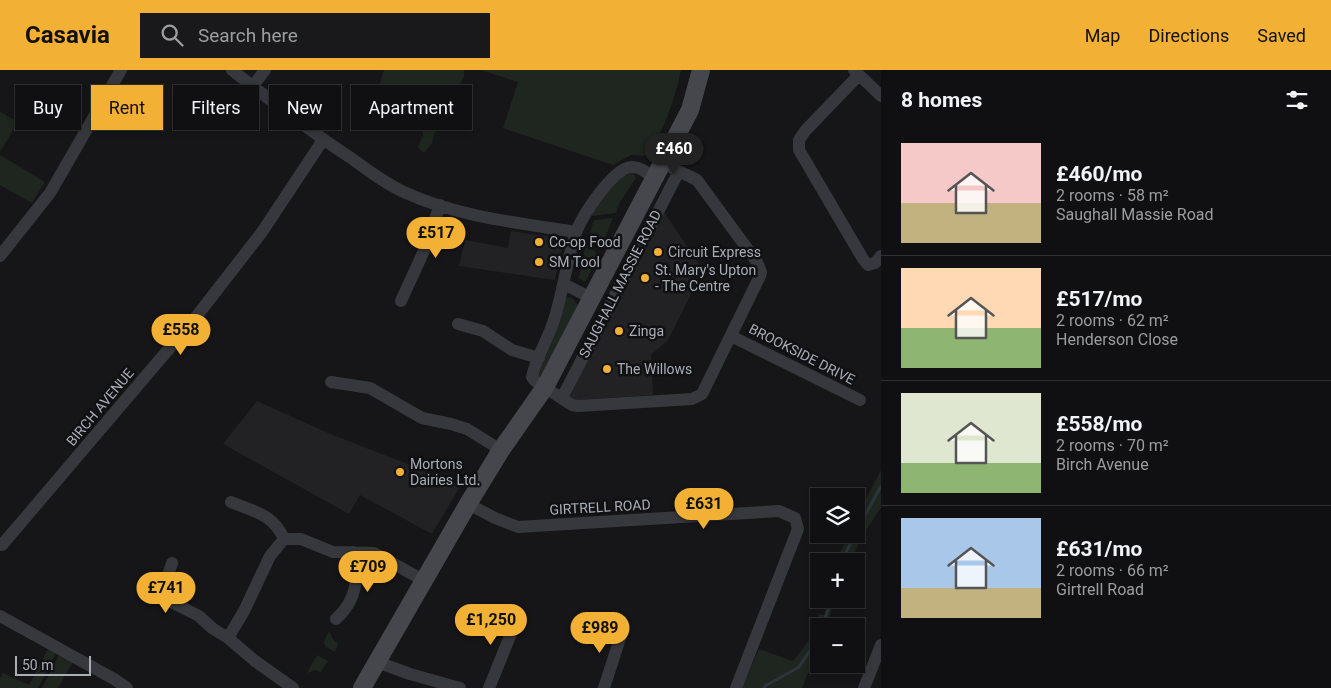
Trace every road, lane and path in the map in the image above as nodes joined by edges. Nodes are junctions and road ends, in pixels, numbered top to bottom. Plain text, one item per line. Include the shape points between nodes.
1 (120, 70) edge
2 (232, 70) edge
3 (265, 70) edge
4 (694, 70) edge
5 (701, 70) edge
6 (856, 73) edge
7 (253, 85) edge
8 (255, 85) edge
9 (259, 90) edge
10 (696, 91) junction
11 (881, 96) edge
12 (323, 140) junction
13 (658, 171) junction
14 (679, 171) junction
15 (440, 205) junction
16 (576, 232) junction
17 (0, 256) edge
18 (881, 256) edge
19 (564, 284) junction
20 (591, 298) junction
21 (401, 301) dead end
22 (458, 324) dead end
23 (731, 336) junction
24 (539, 358) junction
25 (331, 382) dead end
26 (545, 388) junction
27 (562, 398) junction
28 (860, 400) dead end
29 (501, 450) junction
30 (231, 502) dead end
31 (468, 504) junction
32 (284, 539) junction
33 (2, 545) dead end
34 (353, 552) junction
35 (172, 564) dead end
36 (423, 580) junction
37 (519, 614) dead end
38 (0, 616) edge
39 (336, 619) dead end
40 (623, 629) dead end
41 (228, 638) junction
42 (881, 646) edge
43 (377, 662) junction
44 (127, 688) edge
45 (294, 688) edge
46 (362, 688) edge
47 (460, 688) edge
48 (489, 688) edge
49 (604, 688) edge
50 (736, 688) edge
51 (864, 688) edge

1 - 17 street via 50,192
2 - 7 street
3 - 8 street
4 - 10 main road
5 - 10 main road, SAUGHALL MASSIE ROAD
6 - 11 street
6 - 18 street via 805,130 798,140 799,150 863,259 868,264 875,263
9 - 12 street
10 - 13 main road, SAUGHALL MASSIE ROAD via 690,110
12 - 15 street via 393,186
12 - 33 street, BIRCH AVENUE via 262,232 196,317
13 - 14 street
13 - 16 street via 628,167 622,170 605,186
13 - 20 main road, SAUGHALL MASSIE ROAD
14 - 23 street via 697,180 760,268 760,276
14 - 27 street, SAUGHALL MASSIE ROAD
15 - 16 street via 482,217
15 - 21 street
16 - 19 street
19 - 20 street
19 - 24 street via 554,323
20 - 26 main road, SAUGHALL MASSIE ROAD
22 - 24 street via 483,331 512,350
23 - 27 street via 697,398 578,406
23 - 28 street, BROOKSIDE DRIVE
24 - 26 street via 532,376
25 - 29 street via 370,388 422,418 467,429
26 - 27 street
26 - 29 main road, SAUGHALL MASSIE ROAD
29 - 31 main road, SAUGHALL MASSIE ROAD
30 - 32 street via 271,519
31 - 36 main road, SAUGHALL MASSIE ROAD
31 - 50 street, GIRTRELL ROAD via 518,527 779,511 795,518 798,529
32 - 34 street via 301,540 333,552
32 - 41 street via 270,556
34 - 36 street via 374,554
34 - 39 street via 357,575 354,593 347,609
35 - 41 street via 161,597 199,616
36 - 43 main road, SAUGHALL MASSIE ROAD
37 - 48 street
38 - 44 street
40 - 49 street
41 - 45 street
42 - 51 street
43 - 46 main road, SAUGHALL MASSIE ROAD
43 - 47 street

